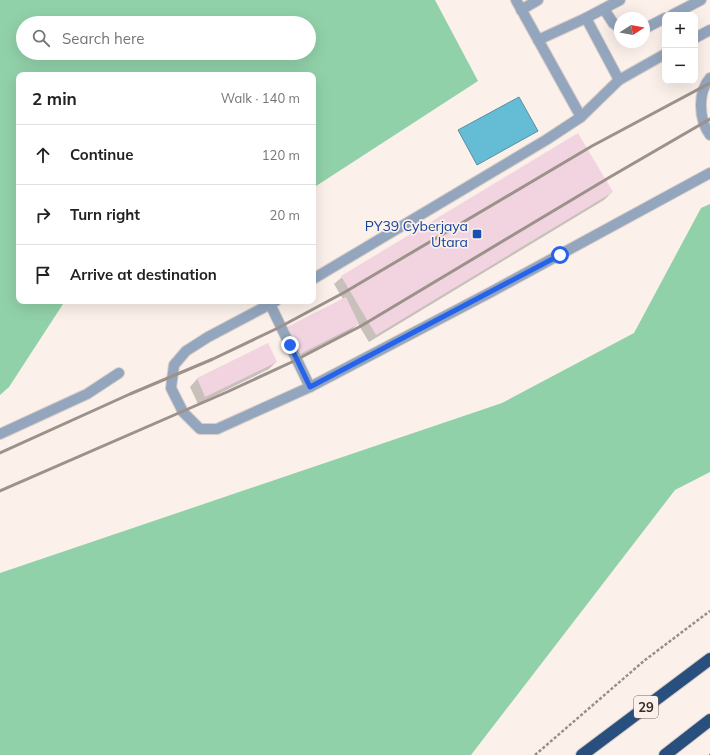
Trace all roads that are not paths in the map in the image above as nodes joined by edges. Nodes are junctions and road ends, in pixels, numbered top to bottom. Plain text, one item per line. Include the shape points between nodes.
1 (516, 0) edge
2 (538, 0) edge
3 (620, 0) edge
4 (701, 0) edge
5 (604, 9) junction
6 (521, 10) junction
7 (678, 12) edge
8 (586, 18) junction
9 (662, 20) edge
10 (614, 23) edge
11 (650, 26) edge
12 (710, 30) edge
13 (698, 36) edge
14 (538, 40) junction
15 (662, 56) edge
16 (710, 78) edge
17 (619, 80) junction
18 (581, 117) junction
19 (710, 135) edge
20 (710, 173) edge
21 (316, 277) edge
22 (271, 304) edge
23 (273, 304) edge
24 (119, 373) dead end
25 (310, 387) junction
26 (0, 434) edge
27 (710, 659) edge
28 (710, 720) edge
29 (582, 755) edge
30 (665, 755) edge

1 - 6 street
2 - 6 street
3 - 5 street
4 - 7 street
5 - 8 street
5 - 10 street
6 - 14 street
8 - 14 street
8 - 17 street
9 - 11 street
12 - 13 street
14 - 18 street
15 - 17 street
16 - 19 street via 703,94 701,113 705,129
17 - 18 street
18 - 21 street
20 - 25 street
22 - 25 street via 186,351 174,366 171,388 183,412 200,429 217,429
23 - 25 street
24 - 26 street via 87,394
27 - 29 highway, 29
28 - 30 highway

